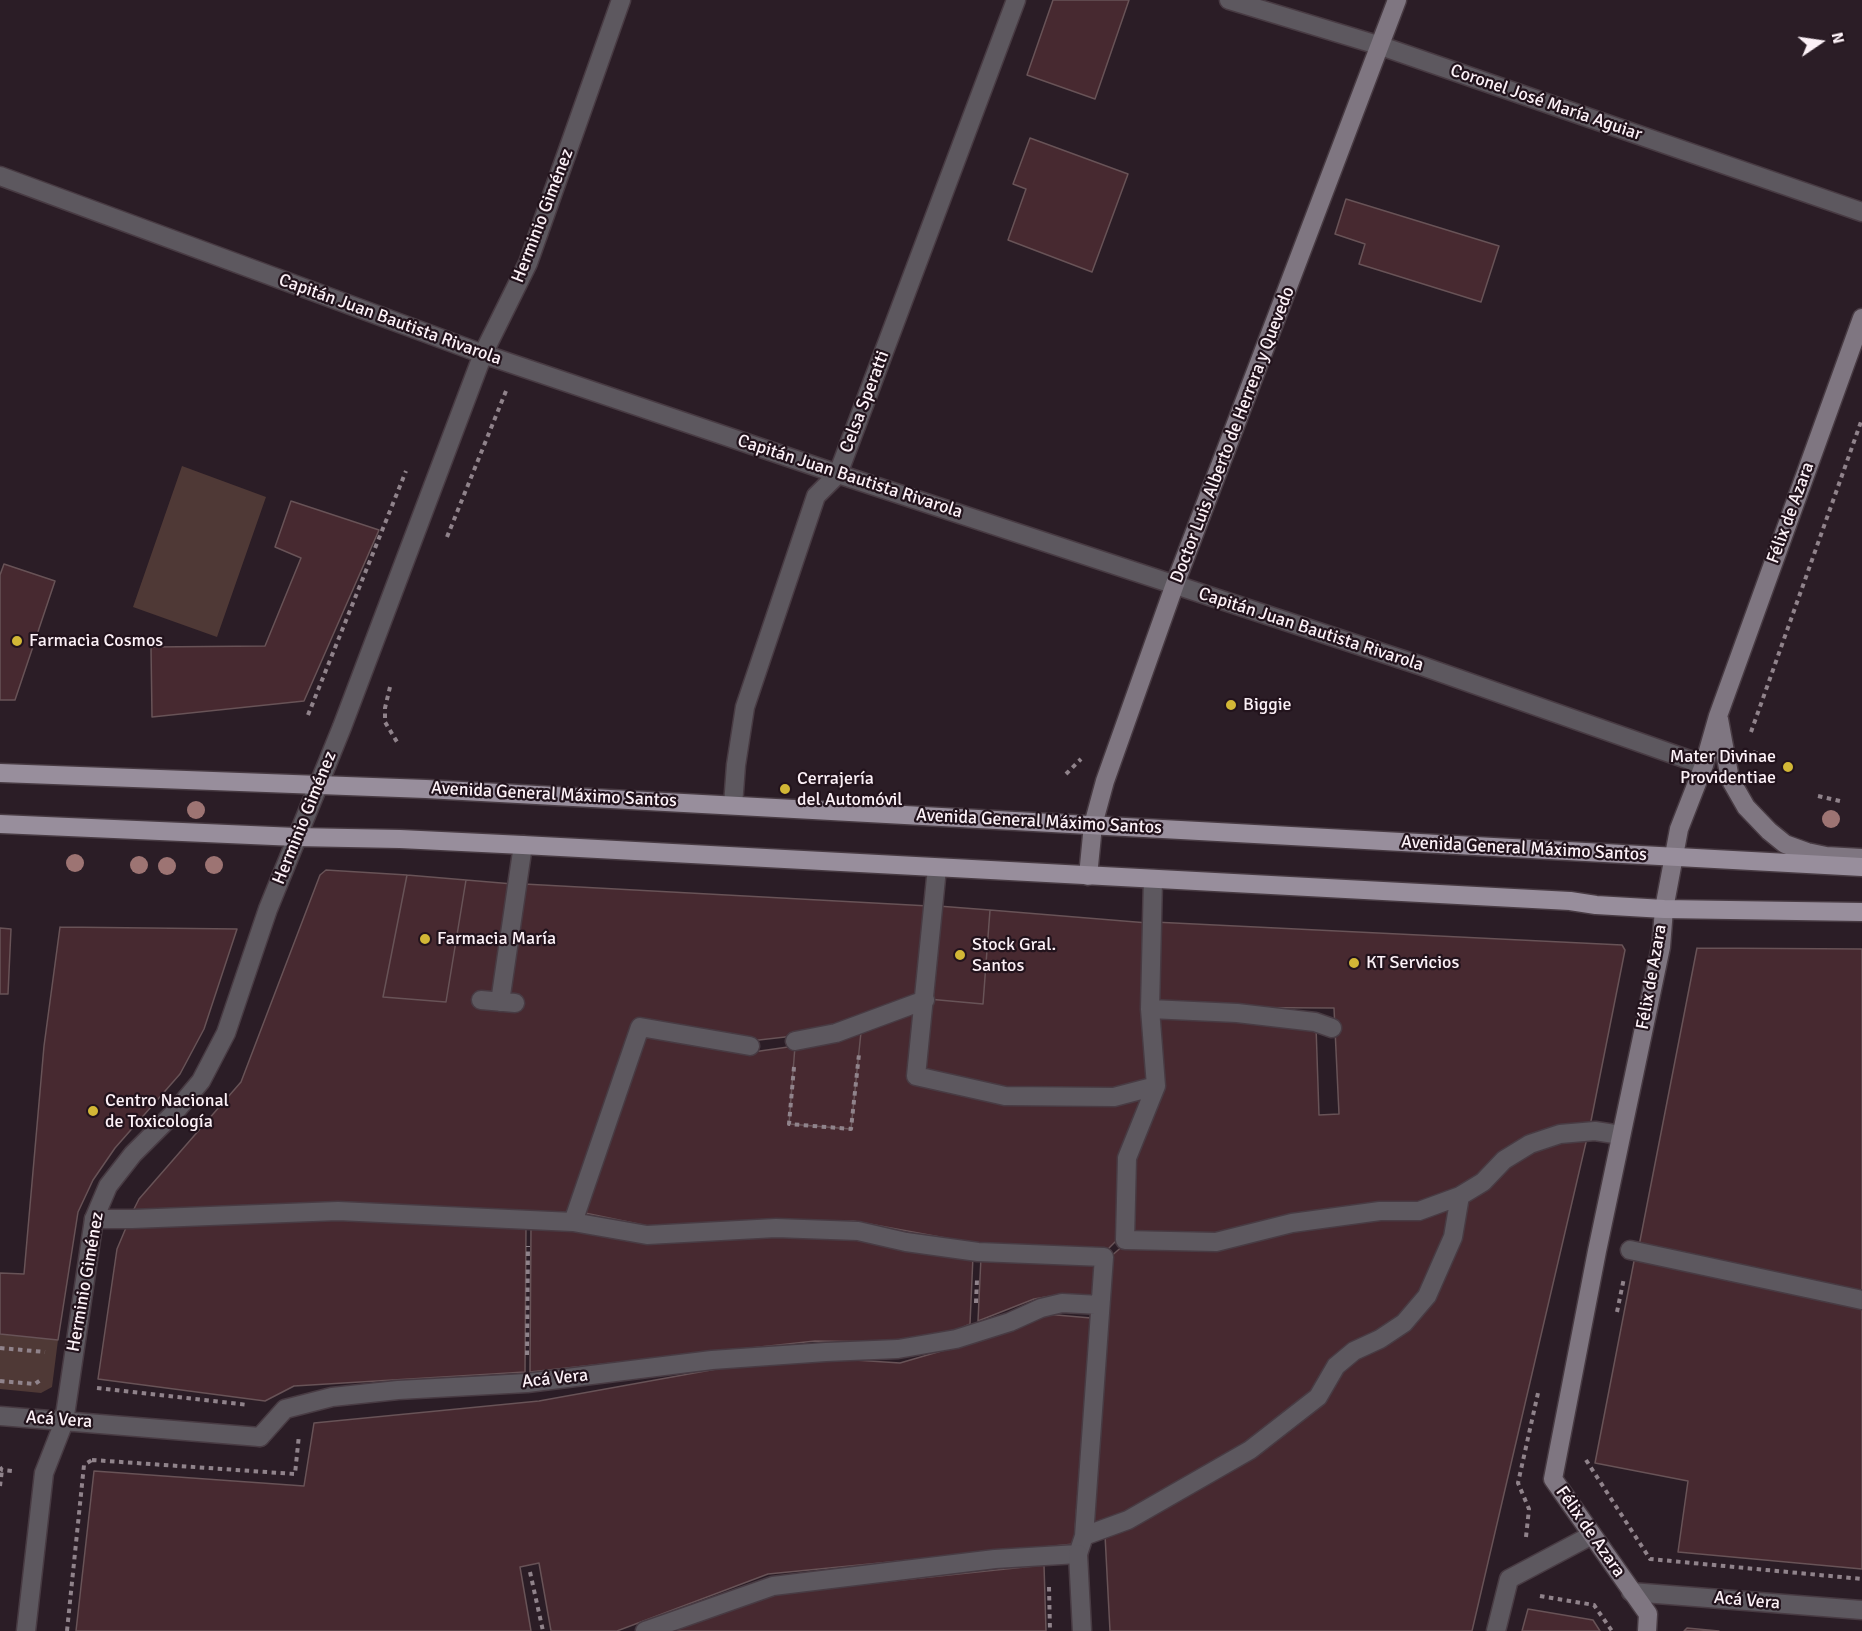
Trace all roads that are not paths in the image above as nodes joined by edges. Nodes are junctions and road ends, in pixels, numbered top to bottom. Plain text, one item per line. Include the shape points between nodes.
1 (621, 0) edge
2 (1016, 0) edge
3 (1229, 0) edge
4 (1397, 0) edge
5 (1381, 46) junction
6 (0, 176) edge
7 (1862, 212) edge
8 (1862, 318) edge
9 (483, 354) junction
10 (838, 474) junction
11 (1175, 584) junction
12 (1718, 716) junction
13 (1704, 765) junction
14 (0, 773) edge
15 (318, 785) junction
16 (733, 805) junction
17 (0, 824) edge
18 (1093, 825) junction
19 (296, 837) junction
20 (523, 845) junction
21 (1672, 857) junction
22 (1862, 858) edge
23 (1862, 867) edge
24 (938, 868) junction
25 (1088, 876) junction
26 (1153, 879) junction
27 (1664, 909) junction
28 (1862, 912) edge
29 (481, 1000) dead end
30 (924, 1000) junction
31 (1150, 1009) junction
32 (1332, 1028) dead end
33 (795, 1041) road end
34 (750, 1046) dead end
35 (1156, 1086) junction
36 (1621, 1135) junction
37 (1460, 1196) junction
38 (94, 1219) junction
39 (573, 1222) junction
40 (1629, 1250) dead end
41 (1862, 1300) edge
42 (1100, 1305) junction
43 (0, 1416) edge
44 (64, 1422) junction
45 (1592, 1535) junction
46 (1084, 1536) junction
47 (1078, 1554) junction
48 (1631, 1592) junction
49 (1862, 1610) edge
50 (26, 1631) edge
51 (645, 1631) edge
52 (1082, 1631) edge
53 (1496, 1631) edge
54 (1647, 1631) edge

1 - 9 street, Herminio Giménez via 528,263
2 - 10 street, Celsa Speratti
3 - 5 street, Coronel José María Aguiar
4 - 5 street, Doctor Luis Alberto de Herrera y Quevedo
5 - 7 street, Coronel José María Aguiar
5 - 11 street, Doctor Luis Alberto de Herrera y Quevedo
6 - 9 street, Capitán Juan Bautista Rivarola
8 - 12 street, Félix de Azara
9 - 10 street, Capitán Juan Bautista Rivarola
9 - 15 street, Herminio Giménez
10 - 11 street, Capitán Juan Bautista Rivarola
10 - 16 street, Celsa Speratti via 816,496 745,707
11 - 13 street, Capitán Juan Bautista Rivarola
11 - 18 street, Doctor Luis Alberto de Herrera y Quevedo
12 - 13 street, Félix de Azara
12 - 22 street via 1730,779 1746,807 1763,825 1785,844 1807,852
13 - 21 street, Félix de Azara via 1678,830
14 - 15 main road, Avenida General Máximo Santos
15 - 16 main road, Avenida General Máximo Santos
15 - 19 street, Herminio Giménez
16 - 18 main road, Avenida General Máximo Santos
17 - 19 main road
18 - 21 main road, Avenida General Máximo Santos
18 - 25 street, Doctor Luis Alberto de Herrera y Quevedo
19 - 20 main road
19 - 38 street, Herminio Giménez via 226,1033 201,1081 108,1186
20 - 24 main road
20 - 29 street via 508,1002
21 - 23 main road, Avenida General Máximo Santos
21 - 27 street, Félix de Azara
24 - 25 main road
24 - 30 street
25 - 26 main road
26 - 27 main road
26 - 31 street
27 - 28 main road
27 - 36 street, Félix de Azara via 1660,947
30 - 33 street via 836,1033
30 - 35 street via 916,1076 1005,1096 1114,1097
31 - 32 street via 1237,1013 1315,1022
31 - 35 street
34 - 39 street via 640,1027
35 - 37 street via 1127,1158 1125,1239 1216,1242 1292,1223 1380,1211 1419,1211
36 - 37 street via 1595,1131 1560,1134 1530,1144
36 - 45 street, Félix de Azara via 1553,1479
37 - 46 street via 1454,1237 1427,1296 1404,1323 1354,1351 1336,1366 1318,1397 1250,1450 1128,1520
38 - 39 street via 338,1211
38 - 44 street, Herminio Giménez
39 - 42 street via 647,1235 776,1228 858,1231 978,1252 1104,1257
40 - 41 street
42 - 44 street, Acá Vera via 1062,1303 956,1340 898,1349 712,1360 527,1383 343,1396 285,1409 260,1437
42 - 46 street
43 - 44 street, Acá Vera
44 - 50 street, Herminio Giménez via 44,1473
45 - 48 street, Félix de Azara
45 - 53 street via 1509,1580
46 - 47 street
47 - 51 street via 995,1559 773,1586
47 - 52 street
48 - 49 street, Acá Vera
48 - 54 street, Félix de Azara via 1648,1614

